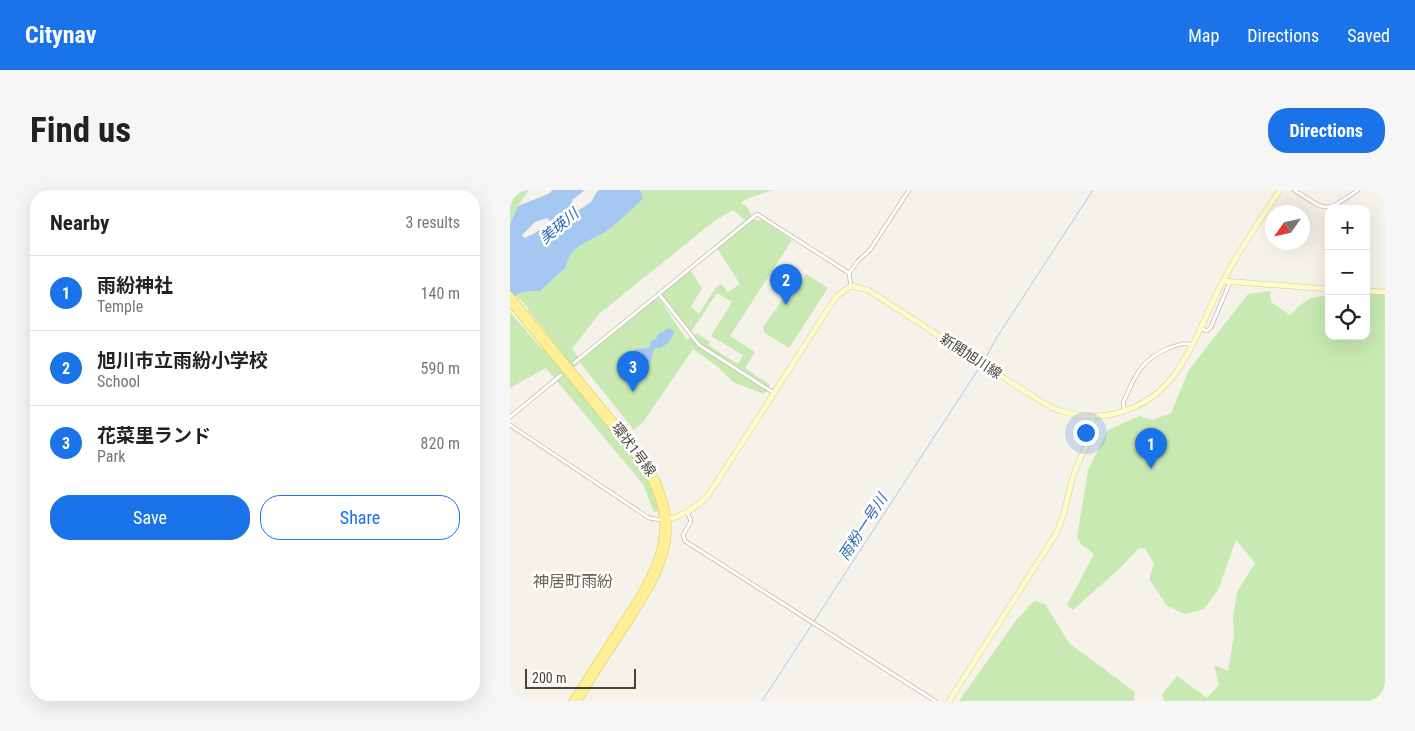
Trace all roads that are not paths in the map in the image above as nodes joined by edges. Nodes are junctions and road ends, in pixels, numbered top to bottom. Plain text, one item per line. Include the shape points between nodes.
1 (909, 190) edge
2 (1280, 190) edge
3 (1294, 190) edge
4 (1358, 190) edge
5 (849, 273) junction
6 (1223, 281) junction
7 (1230, 282) junction
8 (851, 286) junction
9 (1325, 289) edge
10 (1370, 291) edge
11 (1385, 292) edge
12 (659, 294) junction
13 (510, 295) edge
14 (510, 303) edge
15 (1200, 328) junction
16 (548, 344) junction
17 (1192, 345) junction
18 (574, 364) dead end
19 (561, 375) dead end
20 (774, 393) junction
21 (1125, 411) junction
22 (510, 417) edge
23 (1093, 417) junction
24 (510, 425) edge
25 (687, 512) junction
26 (665, 520) junction
27 (572, 701) edge
28 (578, 701) edge
29 (935, 701) edge
30 (949, 701) edge

1 - 5 street via 870,250
2 - 6 main road, 新開旭川線
3 - 4 street via 1329,208
5 - 8 street
5 - 12 street via 757,214
6 - 7 main road
6 - 15 main road, 新開旭川線
7 - 9 main road
7 - 15 street via 1211,327 1207,331
8 - 20 main road via 837,296
8 - 23 main road, 新開旭川線 via 868,290 896,306 1052,407
10 - 11 main road
12 - 18 street
12 - 20 street via 699,345
13 - 16 main road
14 - 16 main road
15 - 17 main road, 新開旭川線
16 - 26 main road, 環状1号線 via 640,461 654,487
17 - 21 main road, 新開旭川線 via 1165,386
17 - 21 street via 1186,343 1171,347 1143,363 1123,403
19 - 22 street
20 - 25 main road via 708,494
21 - 23 main road, 新開旭川線
23 - 30 main road via 1092,436 1074,473 1063,520
24 - 26 street via 649,518
25 - 26 main road
25 - 29 street via 691,521 683,535 686,541
26 - 27 main road, 環状1号線 via 659,555 645,588
26 - 28 main road, 環状1号線 via 665,556 650,589

